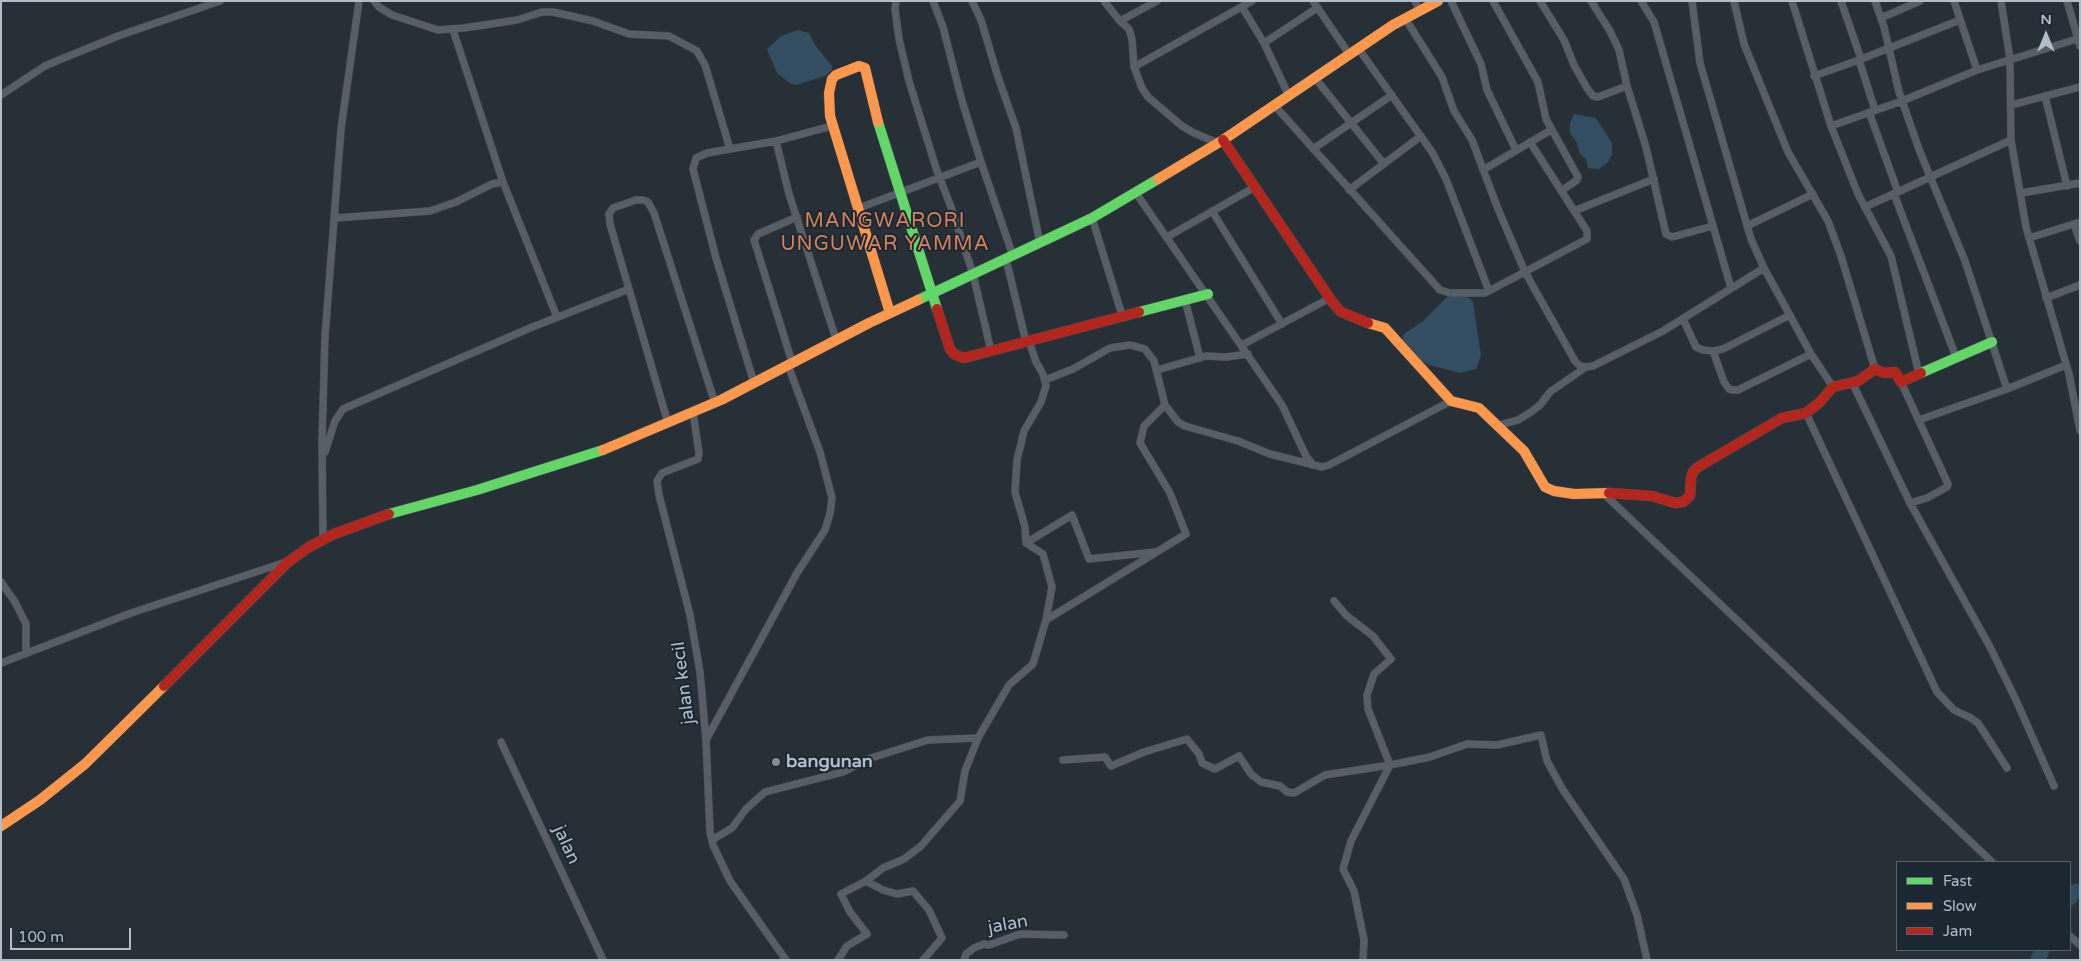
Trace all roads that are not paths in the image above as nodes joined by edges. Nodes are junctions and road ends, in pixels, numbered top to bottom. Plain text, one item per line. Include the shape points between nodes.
1 (359, 1) edge
2 (374, 1) edge
3 (896, 1) edge
4 (933, 1) edge
5 (972, 1) edge
6 (1104, 1) edge
7 (1157, 1) edge
8 (1231, 1) edge
9 (1252, 1) edge
10 (1313, 1) edge
11 (1438, 1) edge
12 (1451, 1) edge
13 (1493, 1) edge
14 (1540, 1) edge
15 (1591, 1) edge
16 (1641, 1) edge
17 (1692, 1) edge
18 (1734, 1) edge
19 (1792, 1) edge
20 (1841, 1) edge
21 (1875, 1) edge
22 (1920, 1) edge
23 (1954, 1) edge
24 (2001, 1) edge
25 (2067, 1) edge
26 (218, 2) edge
27 (1417, 5) edge
28 (1239, 8) junction
29 (1318, 8) junction
30 (1405, 18) junction
31 (1881, 18) junction
32 (1960, 20) junction
33 (1120, 21) junction
34 (453, 30) junction
35 (2079, 40) edge
36 (1264, 43) junction
37 (1889, 48) junction
38 (1353, 51) junction
39 (2010, 59) junction
40 (1860, 60) junction
41 (1134, 67) junction
42 (1977, 70) junction
43 (1814, 76) junction
44 (1315, 78) junction
45 (1627, 86) junction
46 (2080, 87) edge
47 (1, 94) edge
48 (1392, 95) junction
49 (1289, 96) junction
50 (2044, 96) junction
51 (1902, 101) junction
52 (2011, 105) junction
53 (1274, 106) junction
54 (1872, 111) junction
55 (1352, 123) junction
56 (832, 126) junction
57 (1830, 126) junction
58 (1551, 130) junction
59 (1422, 136) junction
60 (2011, 140) junction
61 (776, 141) junction
62 (1220, 141) junction
63 (1530, 142) junction
64 (730, 149) junction
65 (1313, 149) junction
66 (1516, 150) junction
67 (981, 162) junction
68 (1384, 164) junction
69 (1483, 170) junction
70 (1930, 176) junction
71 (939, 177) junction
72 (1654, 179) junction
73 (503, 182) junction
74 (2080, 183) edge
75 (2067, 186) junction
76 (1255, 187) junction
77 (1349, 190) junction
78 (900, 191) junction
79 (1561, 191) junction
80 (1136, 193) junction
81 (1896, 193) junction
82 (2021, 193) junction
83 (1813, 194) junction
84 (1865, 207) junction
85 (859, 208) junction
86 (1212, 211) junction
87 (1574, 211) junction
88 (797, 217) junction
89 (334, 218) junction
90 (1092, 218) junction
91 (2077, 223) edge
92 (1713, 226) junction
93 (1747, 226) junction
94 (1167, 237) junction
95 (2029, 238) junction
96 (2080, 241) edge
97 (1040, 243) junction
98 (1009, 257) junction
99 (1764, 268) junction
100 (1525, 272) junction
101 (973, 274) junction
102 (2080, 285) edge
103 (1731, 288) junction
104 (629, 289) junction
105 (1489, 291) junction
106 (933, 292) junction
107 (1208, 294) junction
108 (1330, 298) junction
109 (2046, 298) junction
110 (1186, 300) junction
111 (890, 313) junction
112 (1790, 315) junction
113 (557, 318) junction
114 (1123, 318) junction
115 (1683, 318) junction
116 (1282, 324) junction
117 (836, 339) junction
118 (1028, 342) junction
119 (1992, 342) junction
120 (1242, 345) junction
121 (991, 351) junction
122 (1713, 351) junction
123 (1248, 354) junction
124 (1811, 354) junction
125 (1956, 357) junction
126 (1200, 358) junction
127 (790, 363) junction
128 (2066, 365) junction
129 (1586, 367) junction
130 (1874, 369) junction
131 (1157, 370) junction
132 (1919, 374) junction
133 (1045, 380) junction
134 (1852, 382) junction
135 (1901, 382) junction
136 (754, 383) junction
137 (1833, 387) junction
138 (2007, 389) junction
139 (1451, 401) junction
140 (714, 402) junction
141 (1165, 405) junction
142 (694, 412) junction
143 (1806, 413) junction
144 (1919, 420) junction
145 (668, 423) junction
146 (1496, 426) junction
147 (2080, 430) edge
148 (322, 460) junction
149 (1313, 465) junction
150 (1603, 493) junction
151 (1910, 503) junction
152 (323, 540) junction
153 (1026, 543) junction
154 (1157, 552) junction
155 (288, 562) junction
156 (1, 582) edge
157 (1334, 601) dead end
158 (1046, 620) junction
159 (26, 652) junction
160 (1, 663) edge
161 (978, 738) junction
162 (706, 740) junction
163 (501, 742) dead end
164 (1063, 760) dead end
165 (1390, 765) junction
166 (2007, 768) dead end
167 (2054, 786) dead end
168 (1, 826) edge
169 (712, 840) junction
170 (1991, 861) edge
171 (866, 881) junction
172 (1064, 935) dead end
173 (603, 960) edge
174 (786, 960) edge
175 (838, 960) edge
176 (922, 960) edge
177 (964, 960) edge
178 (1363, 960) edge
179 (1647, 960) edge

1 - 89 street via 341,129
2 - 34 street via 392,14 438,30
3 - 71 street via 899,40
4 - 67 street
5 - 97 street via 1016,128
6 - 33 street
7 - 33 street
8 - 28 street
9 - 28 street
10 - 29 street
11 - 27 street
12 - 66 street via 1481,64 1487,90
13 - 58 street via 1538,82
14 - 45 street via 1593,96 1598,98
15 - 45 street via 1619,50
16 - 92 street via 1654,22
17 - 93 street via 1700,63
18 - 83 street via 1744,44 1788,152
19 - 43 street
20 - 40 street
21 - 31 street
22 - 31 street
23 - 32 street
24 - 39 street
25 - 35 street
26 - 47 street via 59,60
27 - 30 street
28 - 36 street
28 - 41 street
29 - 36 street
29 - 38 street
30 - 38 street
30 - 69 street via 1442,77 1454,111 1472,140
31 - 37 street
32 - 37 street
32 - 42 street
33 - 41 street via 1131,34
34 - 64 street via 553,12 629,34 669,36 697,51 705,65
34 - 73 street
35 - 39 street
36 - 49 street
37 - 40 street
37 - 51 street
38 - 44 street
38 - 48 street
39 - 42 street
39 - 52 street
40 - 43 street
40 - 54 street
41 - 62 street via 1142,88 1159,108 1194,133
42 - 51 street
43 - 57 street
44 - 49 street
44 - 55 street
45 - 72 street
46 - 50 street
48 - 55 street
48 - 59 street
49 - 53 street
50 - 52 street
50 - 75 street
51 - 54 street
51 - 70 street
52 - 60 street
53 - 62 street
53 - 65 street
54 - 57 street
54 - 81 street
55 - 65 street
55 - 68 street
56 - 61 street
56 - 78 street via 828,93 832,79 854,67 865,68
56 - 85 street
57 - 84 street
58 - 63 street
58 - 79 street via 1578,177
59 - 68 street
59 - 105 street via 1446,179
60 - 70 street
60 - 82 street
61 - 64 street
61 - 88 street
62 - 76 street
62 - 80 street
63 - 66 street
63 - 79 street
64 - 136 street via 696,158 693,169
65 - 77 street
66 - 69 street
67 - 71 street
67 - 98 street
68 - 77 street
69 - 100 street
70 - 81 street
70 - 119 street via 1965,261
71 - 78 street
71 - 101 street
72 - 87 street
72 - 92 street via 1666,234 1672,237
73 - 89 street via 430,211
73 - 113 street
74 - 75 street
75 - 82 street
76 - 86 street
76 - 108 street
77 - 105 street via 1440,290 1465,294
78 - 85 street
78 - 106 street
79 - 87 street
80 - 90 street
80 - 94 street
81 - 84 street
81 - 125 street
82 - 95 street
83 - 93 street
83 - 130 street via 1828,221 1841,256
84 - 132 street via 1891,256
85 - 111 street
86 - 94 street
86 - 116 street
87 - 100 street via 1587,231 1587,239
88 - 117 street
88 - 127 street via 758,234 754,240
89 - 148 street via 325,336
90 - 97 street
90 - 114 street
91 - 95 street
91 - 96 street
92 - 103 street
93 - 99 street
94 - 107 street
95 - 109 street
97 - 98 street
98 - 101 street
98 - 118 street
99 - 103 street
99 - 112 street
100 - 105 street
100 - 129 street via 1575,362
101 - 106 street
101 - 121 street
102 - 109 street
103 - 115 street
104 - 113 street
104 - 140 street via 609,214 614,208 643,200 648,202 654,213
104 - 145 street
106 - 111 street
106 - 121 street via 950,350 964,358
107 - 110 street
107 - 120 street
108 - 116 street
108 - 139 street via 1342,312 1385,328
109 - 128 street
110 - 114 street
110 - 126 street
111 - 117 street
112 - 122 street
112 - 124 street
113 - 148 street via 343,409 335,421
114 - 118 street
115 - 122 street via 1696,347
115 - 129 street via 1630,349
116 - 120 street
117 - 127 street
118 - 121 street
118 - 133 street
119 - 125 street
119 - 138 street
120 - 123 street
122 - 124 street via 1724,382 1733,390
123 - 126 street
123 - 149 street via 1282,405
124 - 137 street
125 - 132 street
126 - 131 street
127 - 136 street
127 - 162 street via 820,452 832,498 830,514 825,530 797,572
128 - 138 street
128 - 147 street
129 - 146 street via 1550,392 1531,412 1518,420
130 - 134 street
130 - 135 street via 1894,372
131 - 133 street via 1146,349 1130,346 1110,348
131 - 141 street
132 - 135 street
133 - 153 street via 1044,394 1024,432 1017,460 1015,492
134 - 137 street
134 - 151 street
135 - 144 street
136 - 140 street
137 - 143 street
138 - 144 street
139 - 146 street via 1479,408
139 - 149 street via 1329,465
140 - 142 street
141 - 149 street via 1185,426
141 - 154 street via 1144,426 1140,443 1170,493 1186,534
142 - 145 street
142 - 162 street, jalan kecil via 698,460 662,473 657,481 690,615 700,672
143 - 150 street via 1782,418 1698,467 1691,478 1690,496 1683,502
143 - 166 street via 1938,692 1954,710 1978,723
144 - 151 street via 1948,484 1927,498
145 - 152 street via 561,465 376,518
146 - 150 street via 1524,451 1545,487 1574,494
148 - 152 street
150 - 170 street
151 - 167 street via 1986,639
152 - 155 street
153 - 154 street via 1072,515 1089,558
153 - 158 street via 1043,554 1052,587
154 - 158 street
155 - 159 street via 131,613
155 - 168 street via 85,764
156 - 159 street via 16,602 26,624
157 - 165 street via 1373,636 1391,659 1374,674 1367,695 1368,710
158 - 161 street via 1033,664 1009,685
159 - 160 street
161 - 169 street via 928,740 871,758 844,772 765,792 746,809 732,828
161 - 171 street via 965,771 960,801 921,846
162 - 169 street, jalan kecil
163 - 173 street, jalan
164 - 165 street via 1105,757 1111,766 1144,752 1187,740 1202,763 1215,769 1239,756 1261,782 1294,793 1325,775
165 - 178 street via 1351,841 1343,869 1354,891 1364,940
165 - 179 street via 1430,757 1467,744 1497,745 1541,735 1547,761 1563,790 1624,879 1637,914
169 - 174 street, jalan kecil via 730,881
171 - 175 street via 841,894 867,934 847,946
171 - 176 street via 897,894 913,890 929,910 942,938
172 - 177 street, jalan via 1020,934 974,948

